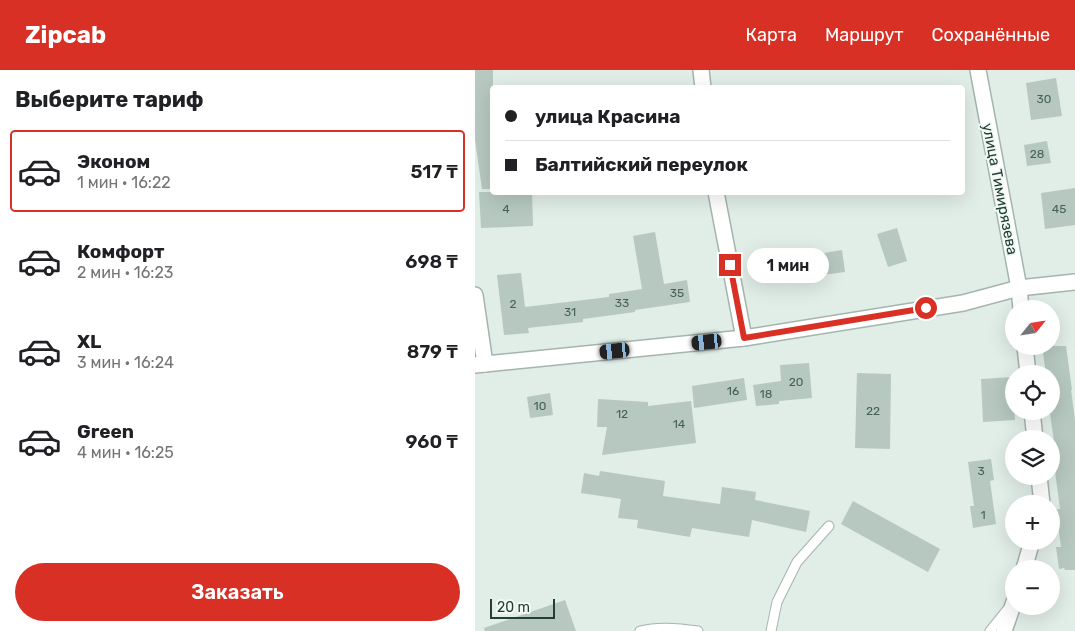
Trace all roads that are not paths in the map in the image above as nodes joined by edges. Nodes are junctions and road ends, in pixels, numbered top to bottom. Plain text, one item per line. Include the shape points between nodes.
1 (701, 70) edge
2 (977, 70) edge
3 (703, 85) edge
4 (717, 195) edge
5 (1075, 282) edge
6 (1019, 288) junction
7 (475, 295) edge
8 (1020, 300) edge
9 (744, 338) junction
10 (480, 365) edge
11 (829, 526) dead end
12 (1005, 613) edge
13 (1010, 615) edge
14 (640, 631) edge
15 (698, 631) edge
16 (771, 631) edge
17 (990, 631) edge
18 (1004, 631) edge

1 - 3 street
2 - 6 street, улица Тимирязева
4 - 9 street
5 - 6 street
6 - 8 street, улица Тимирязева
6 - 9 street via 963,302
7 - 10 street
9 - 10 street
11 - 16 lane via 797,562 777,602
12 - 17 lane
13 - 18 street
14 - 15 lane via 677,627

